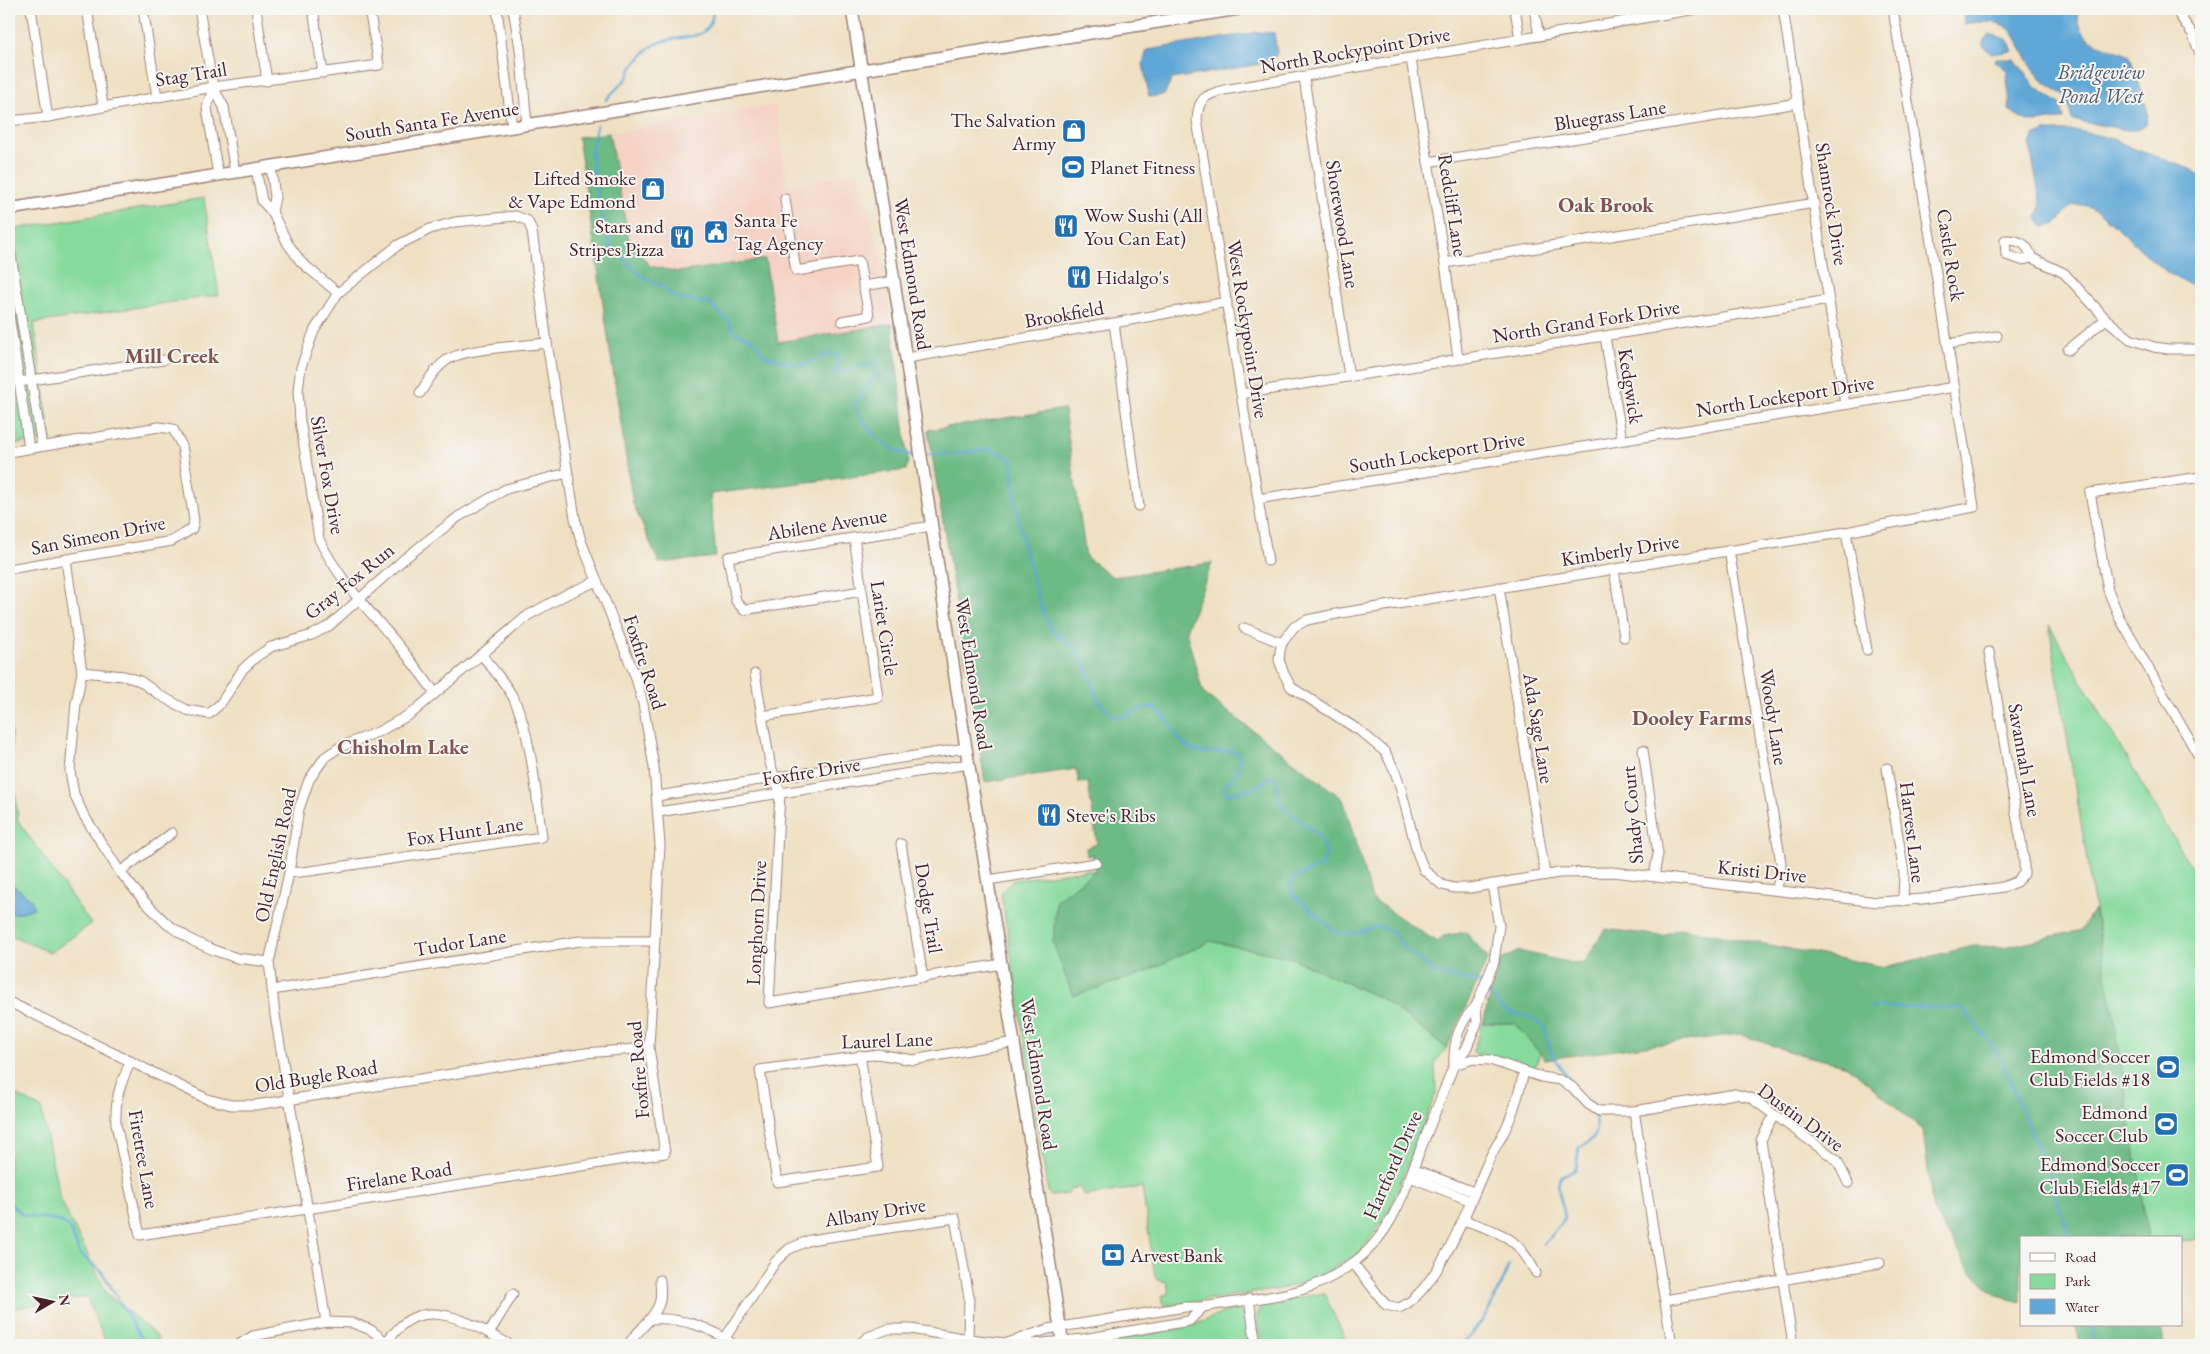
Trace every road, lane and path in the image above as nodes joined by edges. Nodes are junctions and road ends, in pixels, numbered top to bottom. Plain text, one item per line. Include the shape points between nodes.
1 (31, 9) edge
2 (87, 9) edge
3 (142, 9) edge
4 (199, 9) edge
5 (256, 9) edge
6 (313, 9) edge
7 (369, 9) edge
8 (496, 9) edge
9 (513, 9) edge
10 (852, 9) edge
11 (1238, 9) edge
12 (1515, 9) edge
13 (1534, 9) edge
14 (1696, 9) edge
15 (1783, 9) edge
16 (1894, 9) edge
17 (2175, 9) edge
18 (517, 32) junction
19 (1539, 36) junction
20 (501, 37) junction
21 (1520, 39) junction
22 (2201, 56) edge
23 (1411, 59) junction
24 (861, 70) junction
25 (323, 73) junction
26 (1304, 78) junction
27 (267, 81) junction
28 (524, 86) junction
29 (213, 87) junction
30 (508, 95) junction
31 (157, 96) junction
32 (1199, 103) joint
33 (1798, 103) junction
34 (103, 106) junction
35 (48, 117) junction
36 (9, 121) edge
37 (528, 125) junction
38 (512, 127) junction
39 (229, 136) junction
40 (212, 138) junction
41 (1428, 162) junction
42 (271, 167) junction
43 (256, 169) junction
44 (236, 172) junction
45 (218, 175) junction
46 (785, 199) dead end
47 (1815, 203) junction
48 (9, 209) edge
49 (272, 212) junction
50 (528, 221) joint
51 (9, 244) edge
52 (2032, 258) dead end
53 (1445, 263) junction
54 (895, 281) junction
55 (864, 286) junction
56 (338, 293) junction
57 (1829, 300) junction
58 (1227, 302) junction
59 (9, 315) edge
60 (2106, 319) junction
61 (842, 321) dead end
62 (1114, 323) junction
63 (1997, 336) dead end
64 (1605, 337) junction
65 (547, 342) junction
66 (1948, 344) junction
67 (2201, 349) edge
68 (2068, 350) dead end
69 (907, 358) junction
70 (1458, 358) junction
71 (163, 360) dead end
72 (1349, 376) junction
73 (30, 380) junction
74 (19, 382) junction
75 (1954, 387) junction
76 (420, 393) dead end
77 (1241, 394) junction
78 (1845, 404) junction
79 (1622, 440) junction
80 (42, 446) junction
81 (29, 448) junction
82 (9, 452) edge
83 (568, 473) junction
84 (2201, 476) edge
85 (1258, 499) junction
86 (1139, 506) dead end
87 (1974, 507) joint
88 (932, 526) junction
89 (1846, 532) junction
90 (854, 538) junction
91 (1730, 550) junction
92 (66, 560) junction
93 (1268, 561) dead end
94 (9, 569) edge
95 (1614, 569) junction
96 (597, 581) junction
97 (1498, 587) junction
98 (862, 591) junction
99 (359, 601) junction
100 (1244, 628) dead end
101 (1624, 637) dead end
102 (1282, 644) junction
103 (1867, 650) dead end
104 (1989, 652) dead end
105 (482, 656) junction
106 (82, 672) junction
107 (755, 674) dead end
108 (435, 694) junction
109 (762, 716) junction
110 (966, 748) junction
111 (1643, 750) dead end
112 (2201, 760) edge
113 (969, 764) junction
114 (1887, 768) dead end
115 (775, 778) junction
116 (780, 793) junction
117 (658, 796) junction
118 (658, 812) junction
119 (172, 833) dead end
120 (901, 844) dead end
121 (1096, 863) dead end
122 (120, 872) junction
123 (289, 873) junction
124 (1545, 874) junction
125 (2024, 874) joint
126 (1654, 876) junction
127 (988, 880) junction
128 (1492, 884) junction
129 (1776, 890) junction
130 (1903, 901) junction
131 (654, 941) junction
132 (269, 962) junction
133 (1002, 964) junction
134 (923, 978) junction
135 (272, 990) junction
136 (9, 1002) edge
137 (1476, 1006) junction
138 (1015, 1042) junction
139 (649, 1048) junction
140 (860, 1055) junction
141 (131, 1061) junction
142 (1454, 1065) junction
143 (1524, 1072) junction
144 (289, 1098) junction
145 (1634, 1111) junction
146 (1774, 1115) junction
147 (665, 1153) joint
148 (1412, 1173) junction
149 (1848, 1183) dead end
150 (1473, 1197) junction
151 (308, 1208) junction
152 (1464, 1220) junction
153 (140, 1235) joint
154 (1353, 1263) junction
155 (1880, 1263) dead end
156 (1536, 1273) dead end
157 (660, 1280) dead end
158 (1783, 1280) junction
159 (513, 1294) dead end
160 (1249, 1299) junction
161 (1665, 1300) junction
162 (1203, 1307) junction
163 (651, 1319) junction
164 (326, 1322) junction
165 (1061, 1327) junction
166 (489, 1333) junction
167 (725, 1338) junction
168 (968, 1339) junction
169 (1063, 1343) edge
170 (386, 1344) edge
171 (1005, 1344) junction
172 (238, 1345) edge
173 (510, 1345) edge
174 (628, 1345) edge
175 (734, 1345) edge
176 (858, 1345) edge
177 (1256, 1345) edge
178 (1672, 1345) edge
179 (1793, 1345) edge

1 - 35 street
2 - 34 street
3 - 31 street
4 - 29 street
5 - 27 street
6 - 25 street
7 - 25 street, Stag Trail via 378,65
8 - 20 street
9 - 18 street
10 - 24 main road, West Edmond Road
11 - 24 main road, South Santa Fe Avenue
12 - 21 street
13 - 19 street
14 - 19 street, North Rockypoint Drive
15 - 33 street, Shamrock Drive
16 - 66 street, Castle Rock
17 - 22 street via 2192,33
18 - 20 street
18 - 28 street
19 - 21 street, North Rockypoint Drive
20 - 30 street
21 - 23 street, North Rockypoint Drive
23 - 26 street, North Rockypoint Drive
23 - 41 street, Redcliff Lane
24 - 37 main road, South Santa Fe Avenue
24 - 54 main road, West Edmond Road
25 - 27 street, Stag Trail
26 - 32 street, North Rockypoint Drive via 1210,94
26 - 72 street, Shorewood Lane
27 - 29 street, Stag Trail
28 - 30 street
28 - 37 street
29 - 31 street, Stag Trail
29 - 39 street via 224,107
29 - 40 street via 207,108
30 - 38 street
31 - 34 street, Stag Trail
32 - 58 street, West Rockypoint Drive via 1197,120
33 - 41 street, Bluegrass Lane
33 - 47 street, Shamrock Drive
34 - 35 street, Stag Trail
35 - 36 street, Stag Trail
37 - 38 main road, South Santa Fe Avenue
38 - 42 main road, South Santa Fe Avenue
39 - 40 street
39 - 44 street
40 - 45 street
41 - 53 street, Redcliff Lane
42 - 43 main road, South Santa Fe Avenue
42 - 49 street via 276,197
43 - 44 main road, South Santa Fe Avenue
43 - 49 street via 262,201
44 - 45 main road, South Santa Fe Avenue
45 - 48 main road, South Santa Fe Avenue
46 - 55 street via 796,271 859,260
47 - 53 street
47 - 57 street, Shamrock Drive
49 - 56 street via 301,262
50 - 56 street, Silver Fox Drive via 516,216 502,216 430,229 398,245
50 - 65 street, Foxfire Road
51 - 73 street
52 - 60 street via 2064,273
53 - 70 street, Redcliff Lane
54 - 55 street
54 - 69 main road, West Edmond Road
55 - 61 street via 869,316
56 - 99 street, Silver Fox Drive via 314,331 301,367 298,390 300,421 320,539
57 - 64 street, North Grand Fork Drive
57 - 78 street, Shamrock Drive
58 - 62 street, Brookfield
58 - 77 street, West Rockypoint Drive
59 - 74 street
60 - 67 street via 2130,340 2154,347
60 - 68 street
62 - 69 street, Brookfield
62 - 86 street
63 - 66 street
64 - 70 street, North Grand Fork Drive
64 - 79 street, Kedgwick
65 - 76 street via 466,353 448,359
65 - 83 street, Foxfire Road
66 - 75 street, Castle Rock
69 - 88 main road, West Edmond Road
70 - 72 street, North Grand Fork Drive
71 - 73 street
72 - 77 street, North Grand Fork Drive
73 - 74 street
73 - 80 street
74 - 81 street
75 - 78 street, North Lockeport Drive
75 - 87 street, Castle Rock
77 - 85 street, West Rockypoint Drive
78 - 79 street, North Lockeport Drive
79 - 85 street, South Lockeport Drive
80 - 81 street
80 - 92 street, San Simeon Drive via 159,427 173,429 182,446 194,520 192,530 172,541
81 - 82 street
83 - 96 street, Foxfire Road via 575,518
83 - 99 street, Gray Fox Run via 506,489 458,517 404,559
84 - 112 street via 2090,493 2108,590 2119,618
85 - 93 street, West Rockypoint Drive
87 - 89 street, Kimberly Drive
88 - 90 street, Abilene Avenue
88 - 110 main road, West Edmond Road
89 - 91 street, Kimberly Drive
89 - 103 street
90 - 98 street, Lariet Circle
90 - 98 street, Abilene Avenue via 728,557 736,601 744,610
91 - 95 street, Kimberly Drive
91 - 129 street, Woody Lane via 1781,863
92 - 94 street, San Simeon Drive
92 - 106 street
95 - 97 street, Kimberly Drive
95 - 101 street
96 - 105 street, Old English Road via 527,616
96 - 117 street, Foxfire Road via 638,686
97 - 102 street, Kimberly Drive via 1307,620 1294,627
97 - 124 street, Ada Sage Lane
98 - 109 street, Lariet Circle via 878,697
99 - 106 street, Gray Fox Run via 329,626 312,635 272,647 256,657 242,669 209,714 187,710 140,681
99 - 108 street, Silver Fox Drive via 400,647
100 - 102 street
102 - 128 street, Kristi Drive via 1279,660 1291,687 1360,731 1385,752 1401,789 1424,870 1442,885 1454,888
104 - 125 street, Savannah Lane
105 - 108 street, Old English Road
105 - 123 street, Fox Hunt Lane via 519,710 542,837
106 - 122 street via 70,771 74,794
107 - 109 street, Longhorn Drive
108 - 123 street, Old English Road via 412,713 380,731 340,746 325,757 310,780 299,809
109 - 115 street, Longhorn Drive
110 - 113 main road, West Edmond Road
110 - 115 street, Foxfire Drive
111 - 126 street, Shady Court via 1658,854
113 - 116 street, Foxfire Drive
113 - 127 main road, West Edmond Road
114 - 130 street, Harvest Lane via 1904,873
115 - 116 street, Longhorn Drive
115 - 117 street, Foxfire Drive
116 - 118 street, Foxfire Drive
116 - 134 street, Longhorn Drive via 770,1003
117 - 118 street, Foxfire Road
118 - 131 street, Foxfire Road via 660,845
119 - 122 street
120 - 134 street, Dodge Trail
121 - 127 street
122 - 132 street via 167,924 193,941 237,958
123 - 132 street, Old English Road
124 - 126 street, Kristi Drive via 1582,871
124 - 128 street, Kristi Drive
125 - 130 street, Kristi Drive via 2016,882 2003,887
126 - 129 street, Kristi Drive
127 - 133 main road, West Edmond Road
128 - 137 street, Hartford Drive via 1499,926 1498,944
129 - 130 street, Kristi Drive via 1878,902
131 - 135 street, Tudor Lane via 580,941
131 - 139 street, Foxfire Road
132 - 135 street, Old English Road
133 - 134 street, Longhorn Drive
133 - 138 main road, West Edmond Road
135 - 144 street, Old English Road
136 - 141 street, Old Bugle Road
137 - 142 street, Hartford Drive via 1477,1023 1466,1049
137 - 142 street, Hartford Drive via 1465,1017 1453,1046
138 - 140 street, Laurel Lane via 914,1060 878,1054
138 - 165 main road, West Edmond Road
139 - 144 street, Old Bugle Road via 585,1053
139 - 147 street, Foxfire Road
140 - 140 street, Laurel Lane via 878,1166 777,1182 760,1070
141 - 144 street, Old Bugle Road via 206,1099 256,1105
141 - 153 street, Firetree Lane via 115,1107
142 - 143 street, Dustin Drive via 1474,1059 1490,1060
142 - 148 street, Hartford Drive
143 - 145 street, Dustin Drive via 1560,1080 1598,1111
143 - 150 street via 1516,1103
144 - 151 street, Old English Road
145 - 146 street, Dustin Drive via 1735,1094 1751,1098
145 - 161 street
146 - 149 street, Dustin Drive via 1837,1160
146 - 158 street via 1761,1140
147 - 151 street, Firelane Road
148 - 150 street
148 - 154 street, Hartford Drive via 1383,1232
150 - 152 street
151 - 153 street, Firelane Road
151 - 164 street, Old English Road
152 - 154 street via 1432,1276 1416,1296 1399,1308 1386,1305
152 - 156 street via 1512,1241 1525,1253
154 - 160 street, Hartford Drive via 1304,1289
155 - 158 street
157 - 163 street via 660,1302
158 - 161 street
158 - 179 street
159 - 166 street
160 - 162 street, Hartford Drive
160 - 177 street
161 - 178 street
162 - 165 street, Hartford Drive via 1185,1307
162 - 169 street, Hartford Drive via 1189,1321
163 - 167 street via 670,1318 686,1322
163 - 174 street
164 - 170 street via 353,1323 371,1330
164 - 172 street via 253,1336
165 - 169 main road, West Edmond Road
165 - 171 street, Hartford Drive
166 - 170 street via 455,1317 434,1313 408,1320
166 - 173 street
167 - 168 street, Albany Drive via 776,1261 790,1249 810,1240 955,1218 969,1297
167 - 175 street
168 - 171 street, Hartford Drive
168 - 176 street, Hartford Drive via 893,1329 878,1332
169 - 171 street, Hartford Drive

